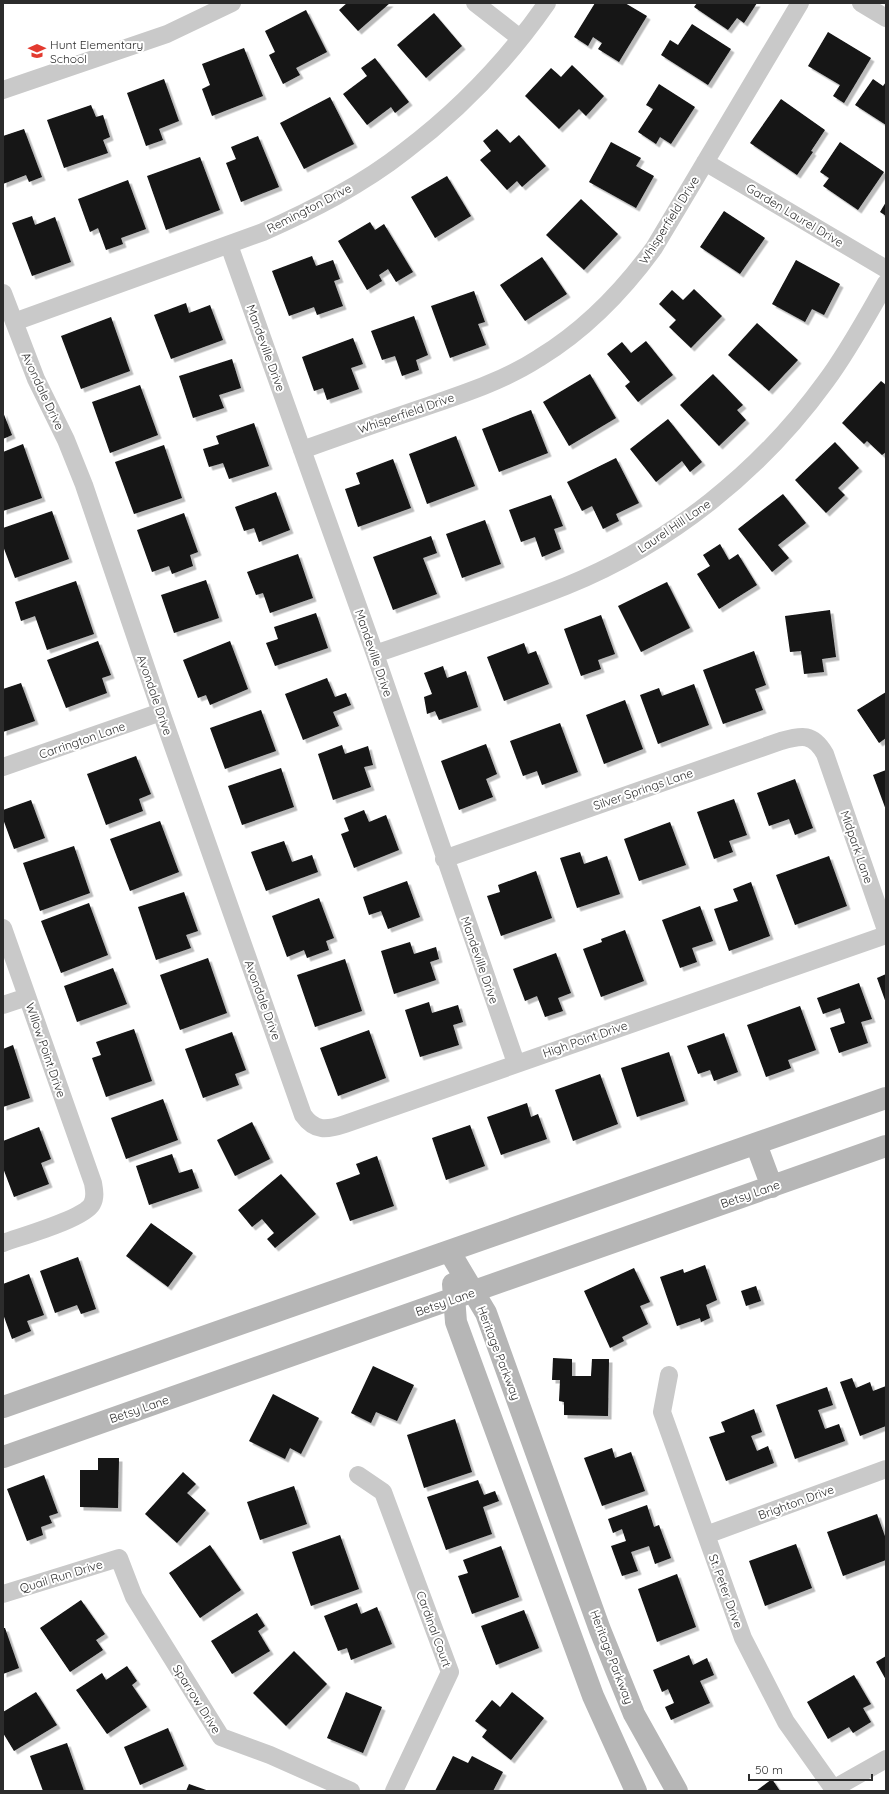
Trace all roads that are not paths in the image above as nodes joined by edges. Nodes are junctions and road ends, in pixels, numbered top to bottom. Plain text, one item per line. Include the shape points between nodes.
1 (232, 3) edge
2 (475, 3) edge
3 (547, 3) edge
4 (800, 3) edge
5 (861, 3) edge
6 (886, 18) edge
7 (520, 38) junction
8 (3, 90) edge
9 (705, 162) junction
10 (229, 245) junction
11 (886, 269) edge
12 (886, 282) edge
13 (3, 293) edge
14 (14, 322) junction
15 (302, 450) junction
16 (374, 654) junction
17 (161, 712) junction
18 (829, 765) joint
19 (3, 767) edge
20 (444, 859) junction
21 (3, 928) edge
22 (886, 930) edge
23 (886, 935) edge
24 (27, 996) junction
25 (3, 1005) edge
26 (516, 1063) junction
27 (886, 1098) edge
28 (298, 1100) joint
29 (756, 1144) junction
30 (886, 1146) edge
31 (772, 1187) junction
32 (3, 1243) edge
33 (449, 1251) junction
34 (464, 1295) junction
35 (669, 1375) dead end
36 (3, 1407) edge
37 (3, 1457) edge
38 (886, 1468) edge
39 (358, 1475) dead end
40 (706, 1535) junction
41 (119, 1558) joint
42 (3, 1594) edge
43 (886, 1759) edge
44 (834, 1790) edge
45 (351, 1791) edge
46 (394, 1791) edge
47 (636, 1791) edge
48 (677, 1791) edge

1 - 8 street via 167,34
2 - 7 street
3 - 7 street, Remington Drive
4 - 9 street, Whisperfield Drive
5 - 6 street
7 - 10 street, Remington Drive via 472,92 404,152 365,179 324,202 263,232
9 - 11 street, Garden Laurel Drive
9 - 15 street, Whisperfield Drive via 654,248 641,265 597,315 557,347 474,390
10 - 14 street, Remington Drive
10 - 15 street, Mandeville Drive
12 - 16 street, Laurel Hill Lane via 841,360 804,409 744,473 682,523 644,547 567,586
13 - 14 street, Avondale Drive
14 - 17 street, Avondale Drive via 36,379 66,440 84,485
15 - 16 street, Mandeville Drive
16 - 20 street, Mandeville Drive
17 - 19 street, Carrington Lane
17 - 28 street, Avondale Drive
18 - 20 street, Silver Springs Lane via 820,746 813,739 795,737
18 - 22 street, Midpark Lane
20 - 26 street, Mandeville Drive
21 - 24 street, Willow Point Drive
23 - 26 street, High Point Drive
24 - 25 street
24 - 32 street, Willow Point Drive via 95,1193 93,1203 86,1211
26 - 28 street, High Point Drive via 330,1129 308,1122
27 - 29 main road
29 - 31 main road
29 - 33 main road
30 - 31 main road, Betsy Lane
31 - 34 main road, Betsy Lane
33 - 34 main road, Heritage Parkway
33 - 36 main road
34 - 37 main road, Betsy Lane
34 - 47 main road, Heritage Parkway via 456,1322 590,1688
34 - 48 main road, Heritage Parkway via 486,1313 600,1630 634,1714
35 - 40 street, St. Peter Drive via 662,1412
38 - 40 street, Brighton Drive
39 - 46 street, Cardinal Court via 383,1492 450,1672
40 - 44 street, St. Peter Drive via 743,1638 786,1722
41 - 42 street, Quail Run Drive
41 - 45 street, Sparrow Drive via 134,1597 221,1737 270,1754
43 - 44 street

